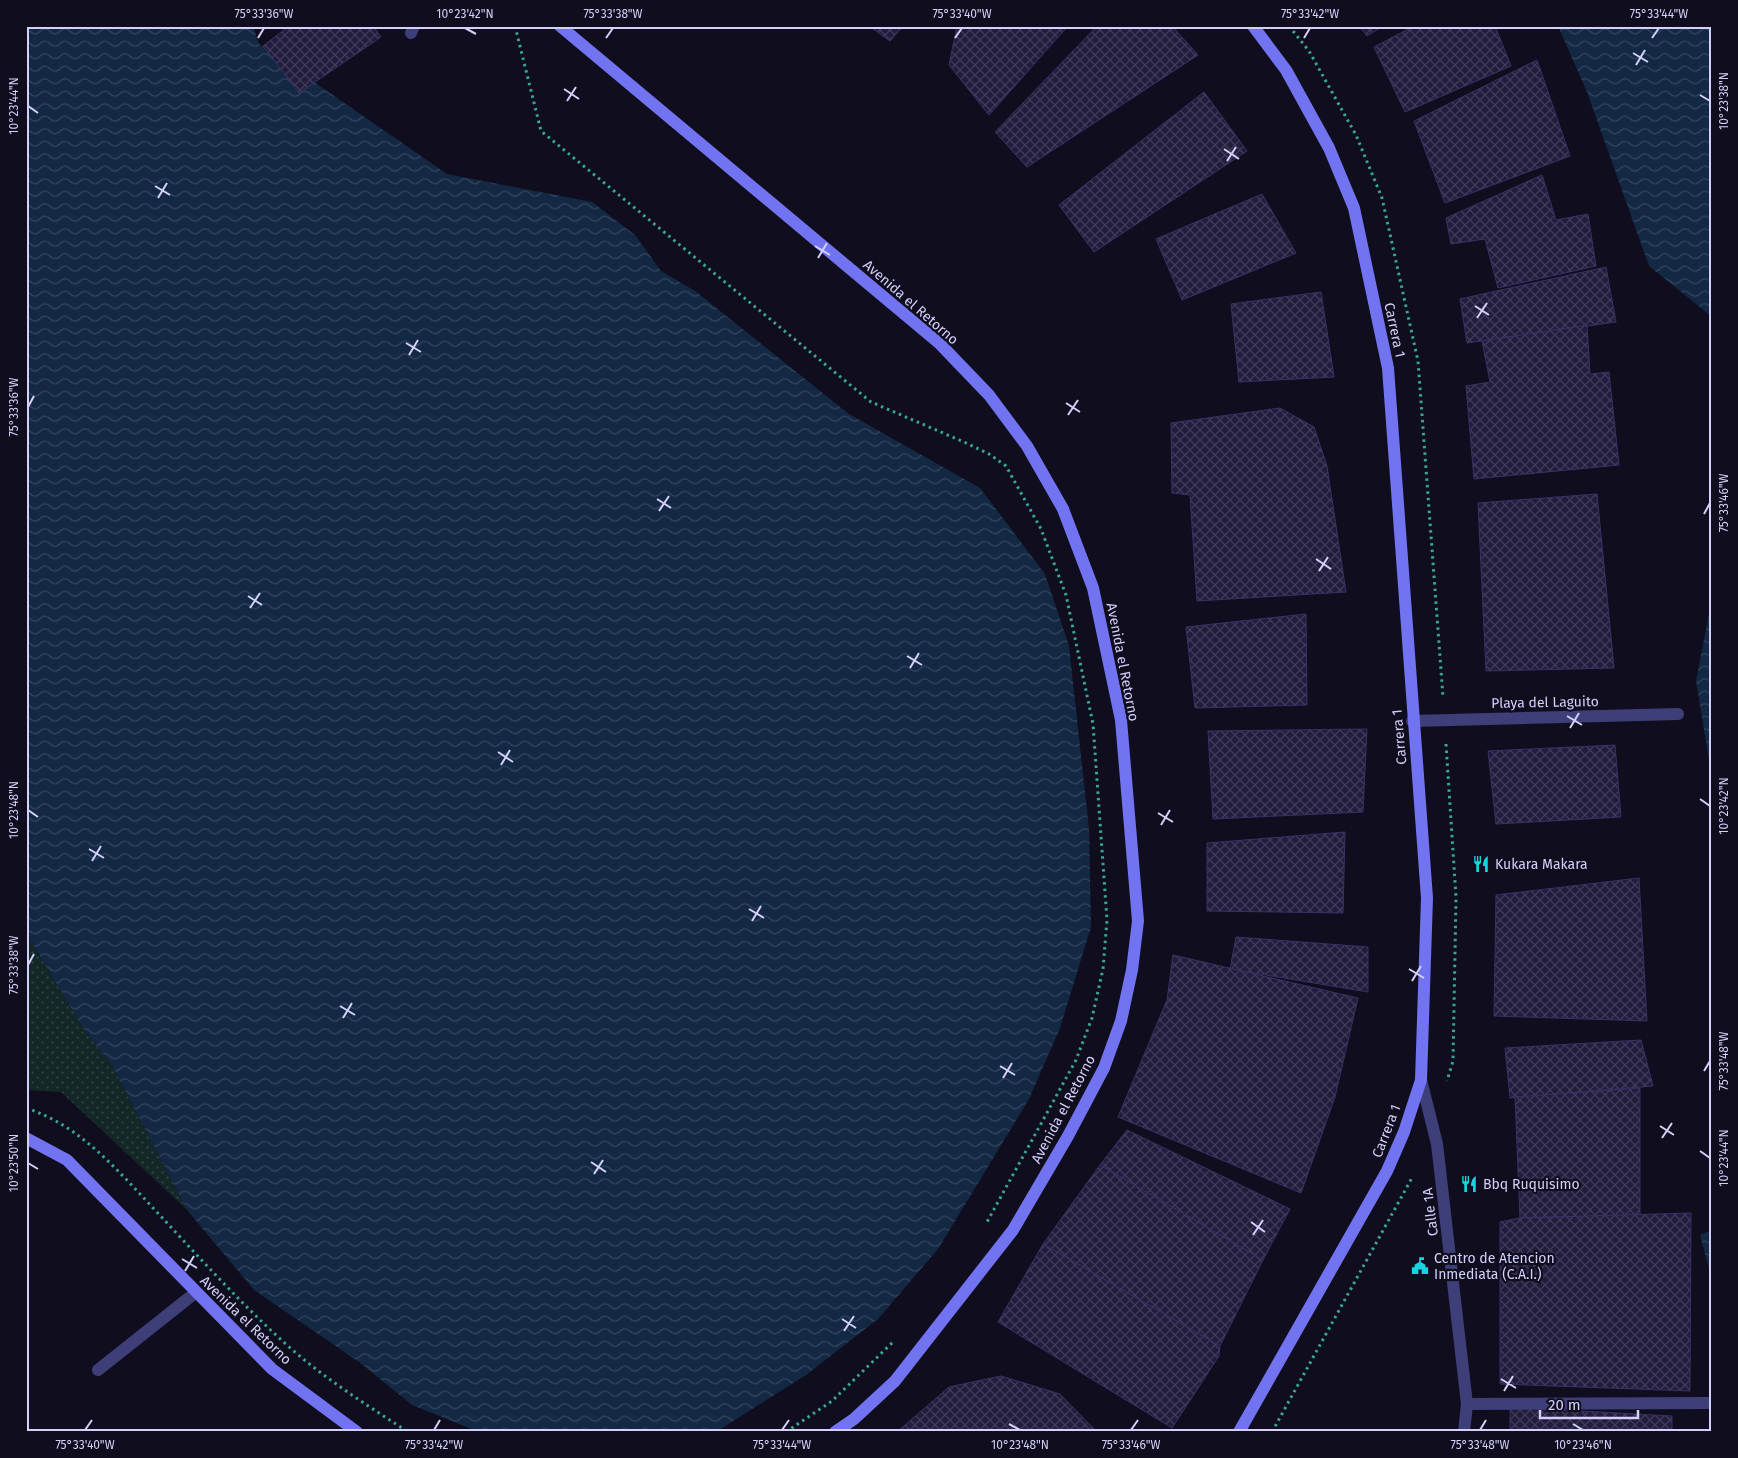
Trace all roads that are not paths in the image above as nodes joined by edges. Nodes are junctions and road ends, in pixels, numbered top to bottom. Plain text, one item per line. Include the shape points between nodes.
1 (560, 26) edge
2 (1252, 26) edge
3 (1678, 714) dead end
4 (1412, 721) junction
5 (1421, 1080) junction
6 (30, 1139) edge
7 (195, 1293) junction
8 (98, 1370) dead end
9 (1708, 1402) dead end
10 (1468, 1404) junction
11 (357, 1432) edge
12 (835, 1432) edge
13 (1238, 1432) edge
14 (1464, 1432) edge

1 - 12 main road, Avenida el Retorno via 940,344 989,395 1027,446 1063,508 1093,588 1121,720 1138,921 1121,1021 1104,1068 1013,1230 895,1381
2 - 4 main road, Carrera 1 via 1286,70 1329,148 1354,208 1388,368
3 - 4 street, Playa del Laguito
4 - 5 main road, Carrera 1 via 1427,898
5 - 10 street, Calle 1A via 1437,1144
5 - 13 main road, Carrera 1 via 1387,1171
6 - 7 main road, Avenida el Retorno via 67,1160
7 - 8 street
7 - 11 main road, Avenida el Retorno via 272,1369
9 - 10 street
10 - 14 street, Calle 1A

